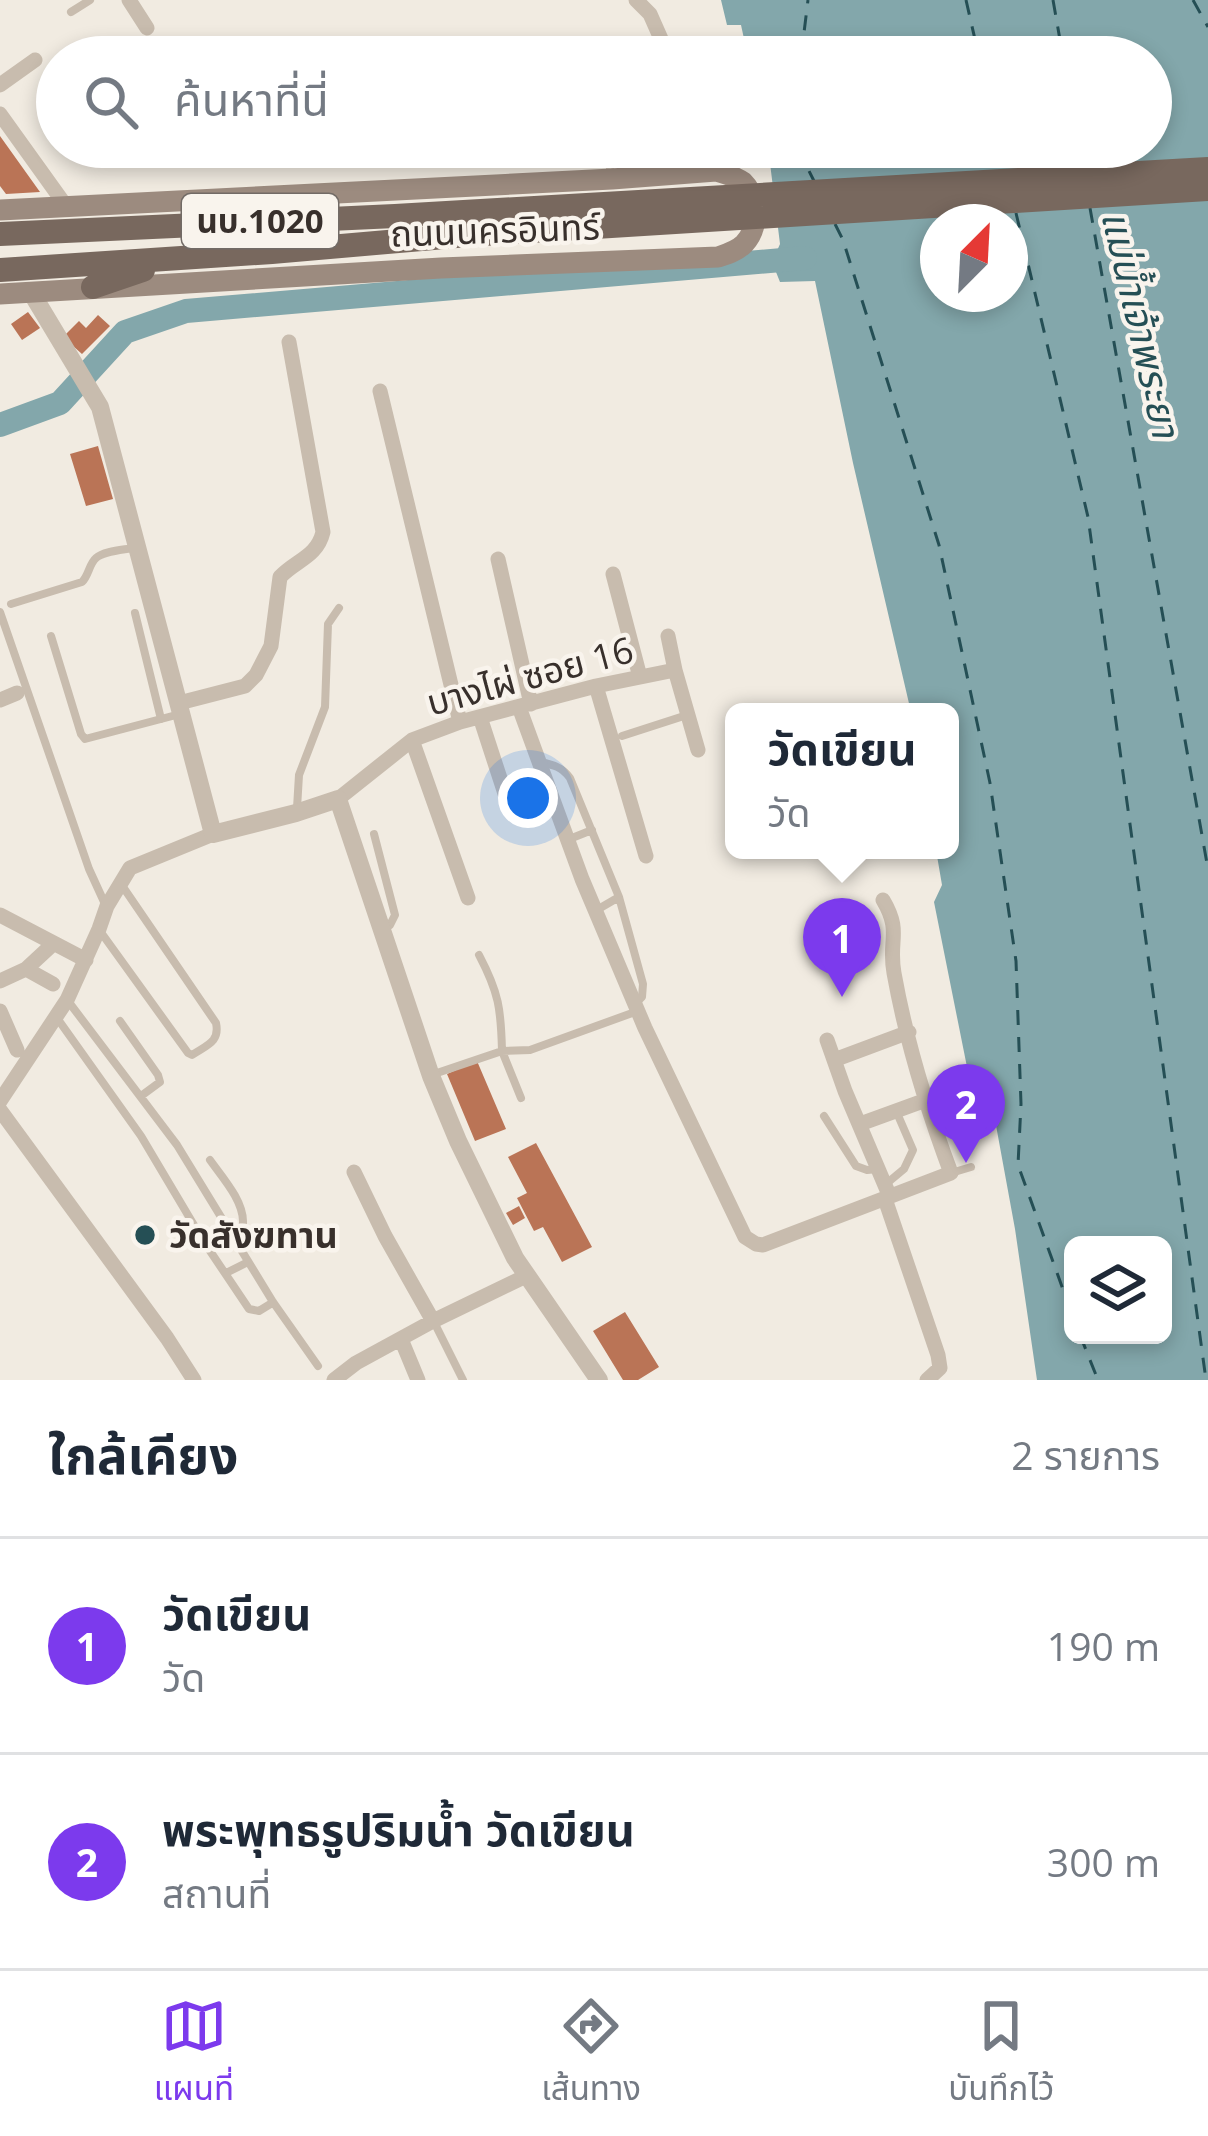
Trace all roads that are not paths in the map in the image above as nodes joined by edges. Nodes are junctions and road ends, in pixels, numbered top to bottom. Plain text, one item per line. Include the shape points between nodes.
1 (90, 0) edge
2 (129, 0) edge
3 (636, 0) edge
4 (71, 12) dead end
5 (147, 28) dead end
6 (659, 36) edge
7 (35, 60) dead end
8 (0, 85) edge
9 (0, 114) edge
10 (36, 164) edge
11 (39, 168) edge
12 (610, 168) edge
13 (703, 168) edge
14 (706, 168) edge
15 (1208, 170) edge
16 (705, 171) junction
17 (612, 179) junction
18 (1208, 189) edge
19 (66, 206) junction
20 (0, 210) edge
21 (524, 219) junction
22 (0, 234) edge
23 (174, 259) junction
24 (0, 270) edge
25 (81, 288) junction
26 (31, 292) junction
27 (0, 294) edge
28 (55, 329) junction
29 (289, 341) dead end
30 (380, 391) dead end
31 (138, 547) junction
32 (498, 559) dead end
33 (613, 574) dead end
34 (11, 604) dead end
35 (339, 608) dead end
36 (0, 612) edge
37 (135, 613) dead end
38 (51, 636) dead end
39 (668, 636) dead end
40 (675, 670) junction
41 (640, 677) junction
42 (596, 686) junction
43 (16, 693) dead end
44 (0, 700) edge
45 (525, 706) junction
46 (180, 708) junction
47 (687, 715) junction
48 (480, 717) junction
49 (161, 719) junction
50 (460, 722) junction
51 (622, 736) dead end
52 (412, 740) junction
53 (698, 750) dead end
54 (539, 762) junction
55 (338, 799) junction
56 (510, 808) dead end
57 (296, 813) junction
58 (592, 830) junction
59 (213, 834) junction
60 (374, 834) dead end
61 (567, 839) junction
62 (646, 856) dead end
63 (120, 882) junction
64 (619, 897) junction
65 (468, 898) dead end
66 (883, 900) dead end
67 (107, 906) junction
68 (595, 911) junction
69 (0, 915) edge
70 (100, 929) junction
71 (380, 930) junction
72 (53, 944) junction
73 (479, 955) dead end
74 (86, 960) junction
75 (26, 969) junction
76 (631, 970) junction
77 (0, 981) edge
78 (53, 984) dead end
79 (67, 1000) junction
80 (636, 1008) junction
81 (0, 1011) edge
82 (56, 1017) junction
83 (120, 1021) dead end
84 (909, 1032) junction
85 (827, 1040) dead end
86 (17, 1050) dead end
87 (502, 1051) junction
88 (834, 1060) junction
89 (431, 1076) junction
90 (141, 1096) junction
91 (521, 1098) dead end
92 (926, 1100) junction
93 (0, 1106) edge
94 (896, 1112) junction
95 (824, 1116) dead end
96 (860, 1124) junction
97 (209, 1160) dead end
98 (971, 1167) dead end
99 (354, 1172) dead end
100 (951, 1173) junction
101 (885, 1187) junction
102 (237, 1243) junction
103 (248, 1262) junction
104 (226, 1273) junction
105 (526, 1276) junction
106 (273, 1302) junction
107 (433, 1321) junction
108 (401, 1339) junction
109 (318, 1366) dead end
110 (194, 1380) edge
111 (334, 1380) edge
112 (418, 1380) edge
113 (463, 1380) edge
114 (598, 1380) edge
115 (927, 1380) edge

1 - 4 lane
2 - 5 street
3 - 6 street
7 - 8 street
9 - 10 street
11 - 19 street
12 - 17 lane
13 - 16 street
14 - 16 lane
15 - 21 main road, ถนนนครอินทร์ / นบ.1020
16 - 17 main road, ถนนนครอินทร์ / นบ.1020
16 - 25 main road, ถนนนครอินทร์ / นบ.1020 via 742,182 755,205 749,238 718,257
17 - 19 main road, ถนนนครอินทร์ / นบ.1020
18 - 21 main road, ถนนนครอินทร์ / นบ.1020
19 - 20 main road, ถนนนครอินทร์ / นบ.1020
21 - 22 main road, ถนนนครอินทร์ / นบ.1020
21 - 23 main road, ถนนนครอินทร์ / นบ.1020
23 - 24 main road, ถนนนครอินทร์ / นบ.1020
23 - 25 main road
25 - 26 main road, ถนนนครอินทร์ / นบ.1020
25 - 28 street
26 - 27 main road, ถนนนครอินทร์ / นบ.1020
26 - 28 street
28 - 31 street via 104,419
29 - 46 street via 320,544 280,577 271,646 256,675
30 - 50 street
31 - 34 lane via 98,556 82,582
31 - 46 street
32 - 45 street
33 - 41 street
35 - 57 lane via 328,624 326,707 299,775
36 - 67 lane
37 - 49 lane
38 - 49 lane via 86,739
39 - 40 street
40 - 41 street, บางไผ่ ซอย 16
40 - 47 street, บางไผ่ ซอย 16
41 - 42 street, บางไผ่ ซอย 16
42 - 45 street, บางไผ่ ซอย 16
42 - 62 street
43 - 44 street
45 - 48 street, บางไผ่ ซอย 16
45 - 54 street
46 - 49 lane
46 - 59 street
47 - 51 lane
47 - 53 street, บางไผ่ ซอย 16
48 - 50 street, บางไผ่ ซอย 16
48 - 56 street
50 - 52 street, บางไผ่ ซอย 16
52 - 55 street, บางไผ่ ซอย 16
52 - 65 street
54 - 58 lane via 565,770
54 - 61 street
55 - 57 street
55 - 71 street
57 - 59 street
58 - 61 lane
58 - 64 lane
59 - 63 street via 136,863
60 - 71 lane via 394,916
61 - 68 street
63 - 67 street
63 - 70 lane via 216,1023 215,1040 188,1053
64 - 68 lane
64 - 76 lane
66 - 84 street via 893,917 894,972
67 - 70 street
68 - 76 street
69 - 72 street
70 - 74 street
71 - 89 street
72 - 74 street
72 - 75 street
73 - 87 lane via 497,993
74 - 79 street
75 - 77 street
75 - 78 street
76 - 80 street
79 - 82 street
79 - 90 lane
80 - 87 lane via 530,1050
80 - 101 street via 750,1242 763,1245
81 - 86 street
82 - 93 street
82 - 104 lane
83 - 90 lane via 160,1082
84 - 88 street
84 - 92 street
85 - 88 street
87 - 89 lane
87 - 91 lane
88 - 96 street
89 - 105 street
90 - 102 lane
92 - 94 street
92 - 100 street
93 - 110 street
94 - 96 street
94 - 101 lane via 913,1150
95 - 101 lane via 856,1166
96 - 101 street
97 - 102 lane via 239,1205
98 - 100 lane
99 - 107 street
100 - 101 street
101 - 115 street via 938,1355 940,1368
102 - 103 lane
103 - 104 lane
103 - 106 lane
104 - 106 lane via 249,1310
105 - 107 street
105 - 114 street
106 - 109 lane
107 - 108 street
107 - 113 lane
108 - 111 street
108 - 112 street

